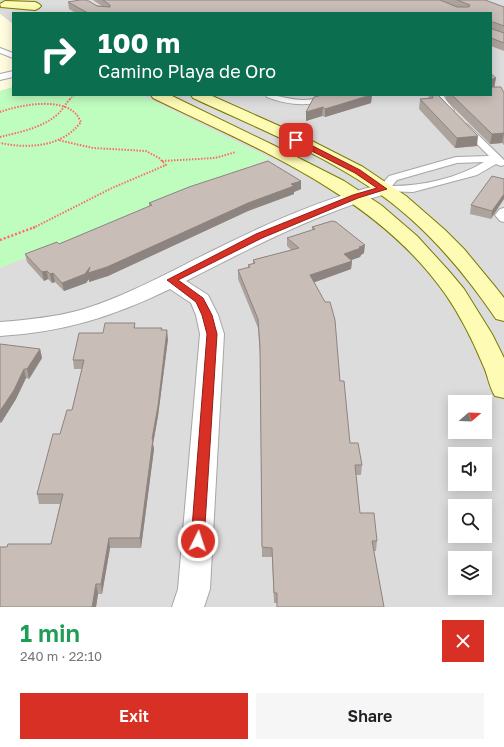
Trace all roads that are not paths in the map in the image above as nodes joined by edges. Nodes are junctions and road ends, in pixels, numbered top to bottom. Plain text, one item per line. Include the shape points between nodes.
1 (2, 4) edge
2 (36, 6) edge
3 (15, 12) edge
4 (0, 50) edge
5 (12, 56) edge
6 (12, 74) edge
7 (0, 77) edge
8 (160, 96) edge
9 (200, 96) edge
10 (272, 96) edge
11 (337, 96) edge
12 (440, 96) edge
13 (501, 162) edge
14 (383, 189) junction
15 (355, 196) junction
16 (504, 211) edge
17 (504, 219) edge
18 (171, 280) junction
19 (504, 314) edge
20 (0, 329) edge
21 (504, 390) edge
22 (188, 607) edge

1 - 2 main road
1 - 3 main road
4 - 5 lane
6 - 7 lane
8 - 15 main road via 243,136
9 - 14 main road via 358,171
10 - 11 lane via 298,103 314,103
12 - 13 lane via 441,102
13 - 14 lane via 473,173 413,189
13 - 14 lane via 456,160 393,178
14 - 15 street
14 - 19 main road via 430,227 452,249 474,273
15 - 18 street via 259,236
15 - 21 main road via 399,231 439,272 458,296 490,354
16 - 17 lane via 501,215
18 - 20 street via 96,312 33,327
18 - 22 street via 200,300 212,334 194,588

